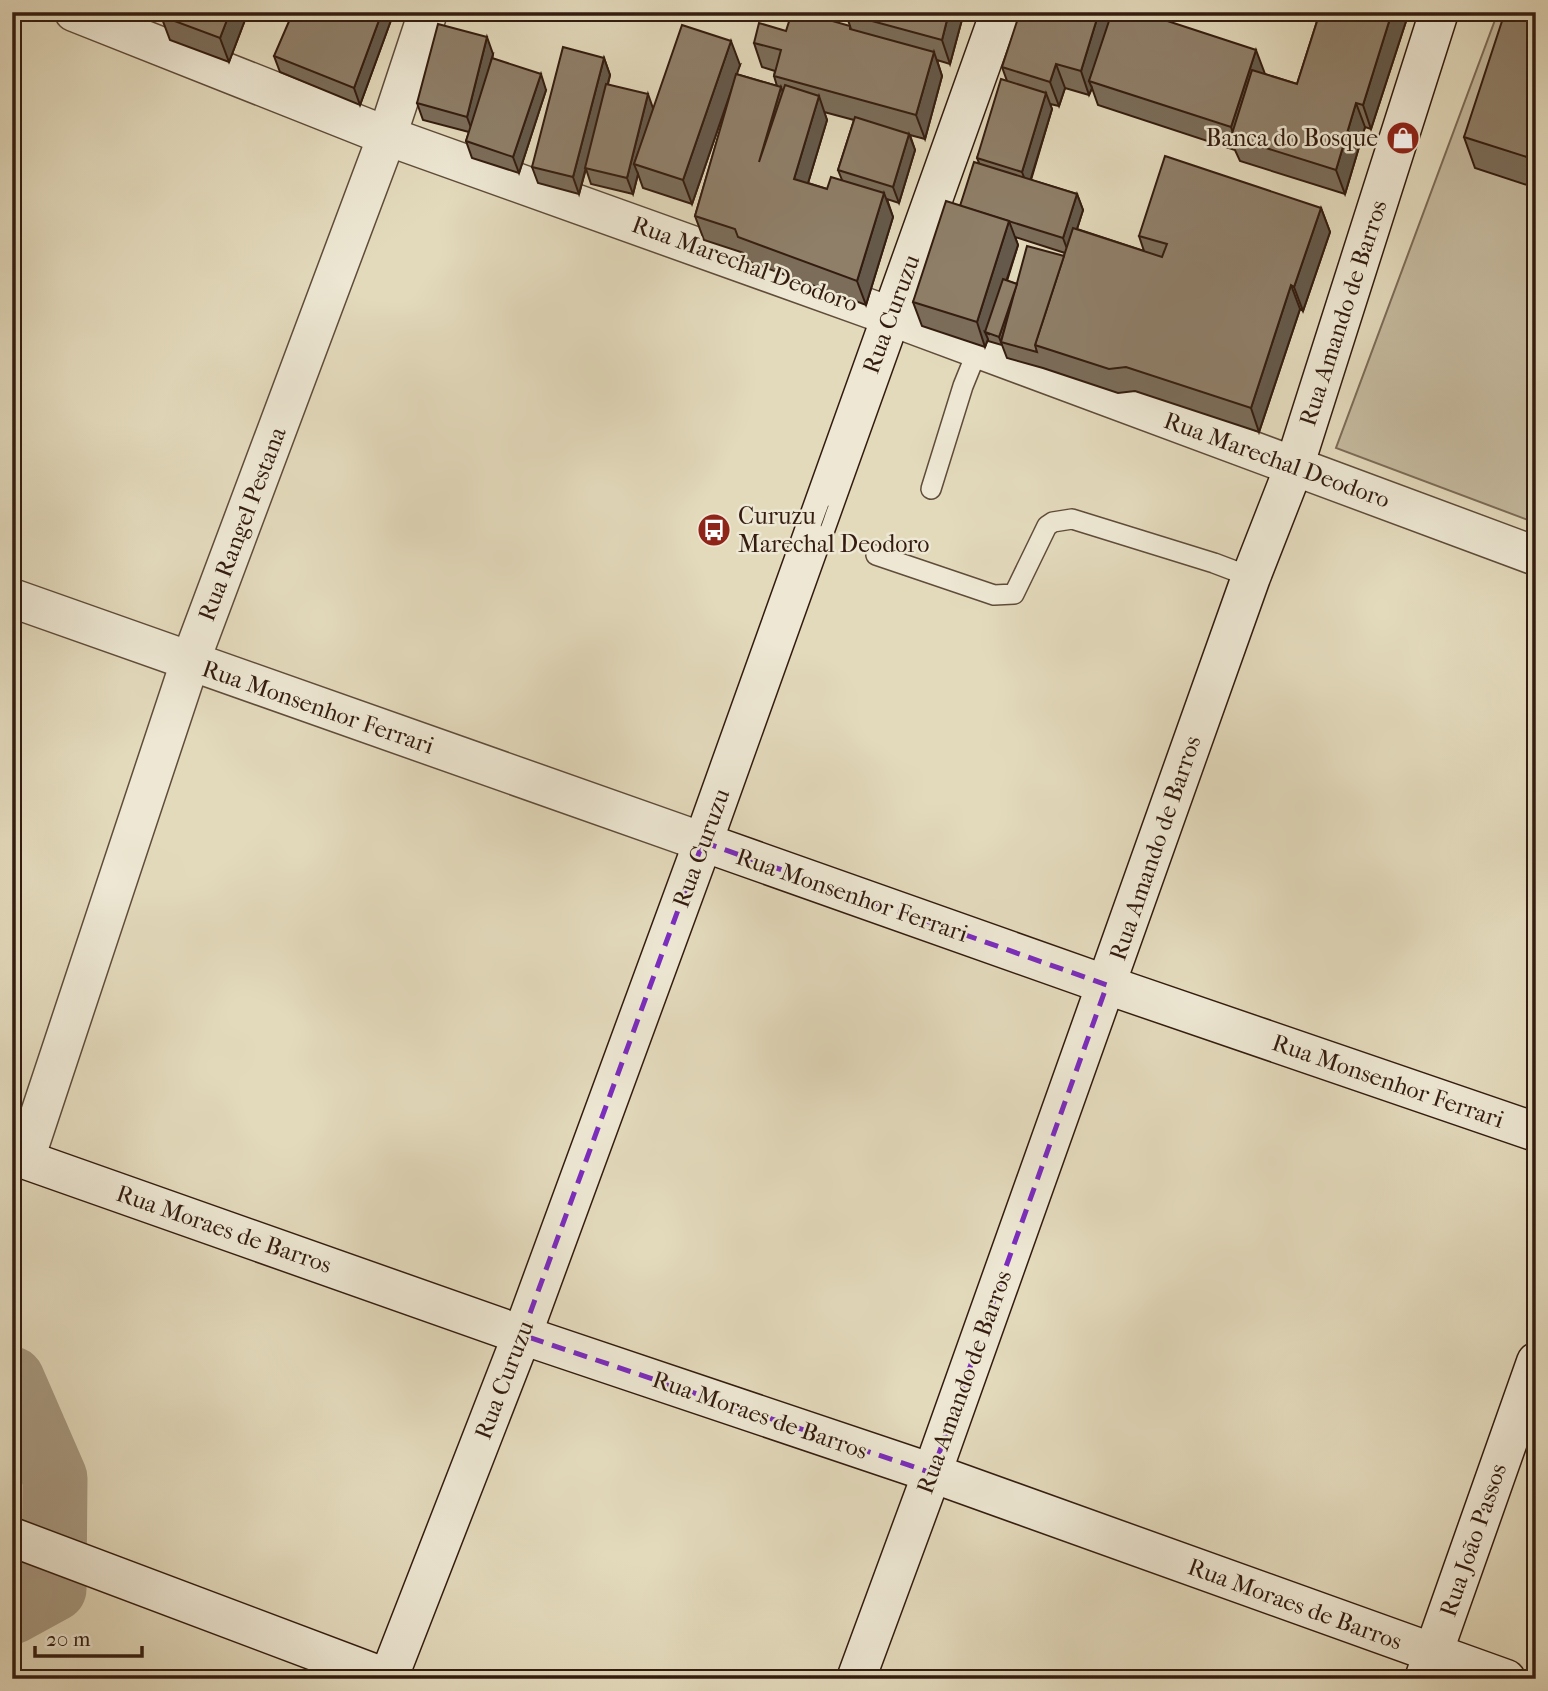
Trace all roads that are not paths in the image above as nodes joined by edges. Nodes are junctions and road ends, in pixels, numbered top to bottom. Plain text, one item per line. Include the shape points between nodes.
1 (74, 12) edge
2 (428, 12) edge
3 (1000, 12) edge
4 (1439, 12) edge
5 (387, 136) junction
6 (890, 316) junction
7 (978, 349) junction
8 (1294, 467) junction
9 (931, 489) dead end
10 (876, 555) dead end
11 (1536, 556) edge
12 (1251, 577) junction
13 (12, 598) edge
14 (190, 662) junction
15 (703, 842) junction
16 (1107, 985) junction
17 (1536, 1132) edge
18 (19, 1157) edge
19 (522, 1335) junction
20 (1536, 1362) edge
21 (932, 1473) junction
22 (12, 1537) edge
23 (1429, 1666) edge
24 (388, 1679) edge
25 (856, 1679) edge
26 (1506, 1679) edge

1 - 5 street, Rua Marechal Deodoro
2 - 5 street, Rua Rangel Pestana
3 - 6 street, Rua Curuzu
4 - 8 street, Rua Amando de Barros
5 - 6 street, Rua Marechal Deodoro
5 - 14 street, Rua Rangel Pestana
6 - 7 street, Rua Marechal Deodoro
6 - 15 street, Rua Curuzu
7 - 8 street, Rua Marechal Deodoro
7 - 9 lane
8 - 11 street, Rua Marechal Deodoro
8 - 12 street, Rua Amando de Barros
10 - 12 lane via 1006,596 1014,594 1047,526 1072,519
12 - 16 street, Rua Amando de Barros
13 - 14 street, Rua Monsenhor Ferrari
14 - 15 street, Rua Monsenhor Ferrari
14 - 18 street, Rua Rangel Pestana
15 - 16 street, Rua Monsenhor Ferrari
15 - 19 street, Rua Curuzu
16 - 17 street, Rua Monsenhor Ferrari
16 - 21 street, Rua Amando de Barros
18 - 19 street, Rua Moraes de Barros
19 - 21 street, Rua Moraes de Barros
19 - 24 street, Rua Curuzu
20 - 23 street, Rua João Passos
21 - 23 street, Rua Moraes de Barros
21 - 25 street, Rua Amando de Barros
22 - 24 street
23 - 26 street, Rua Moraes de Barros

